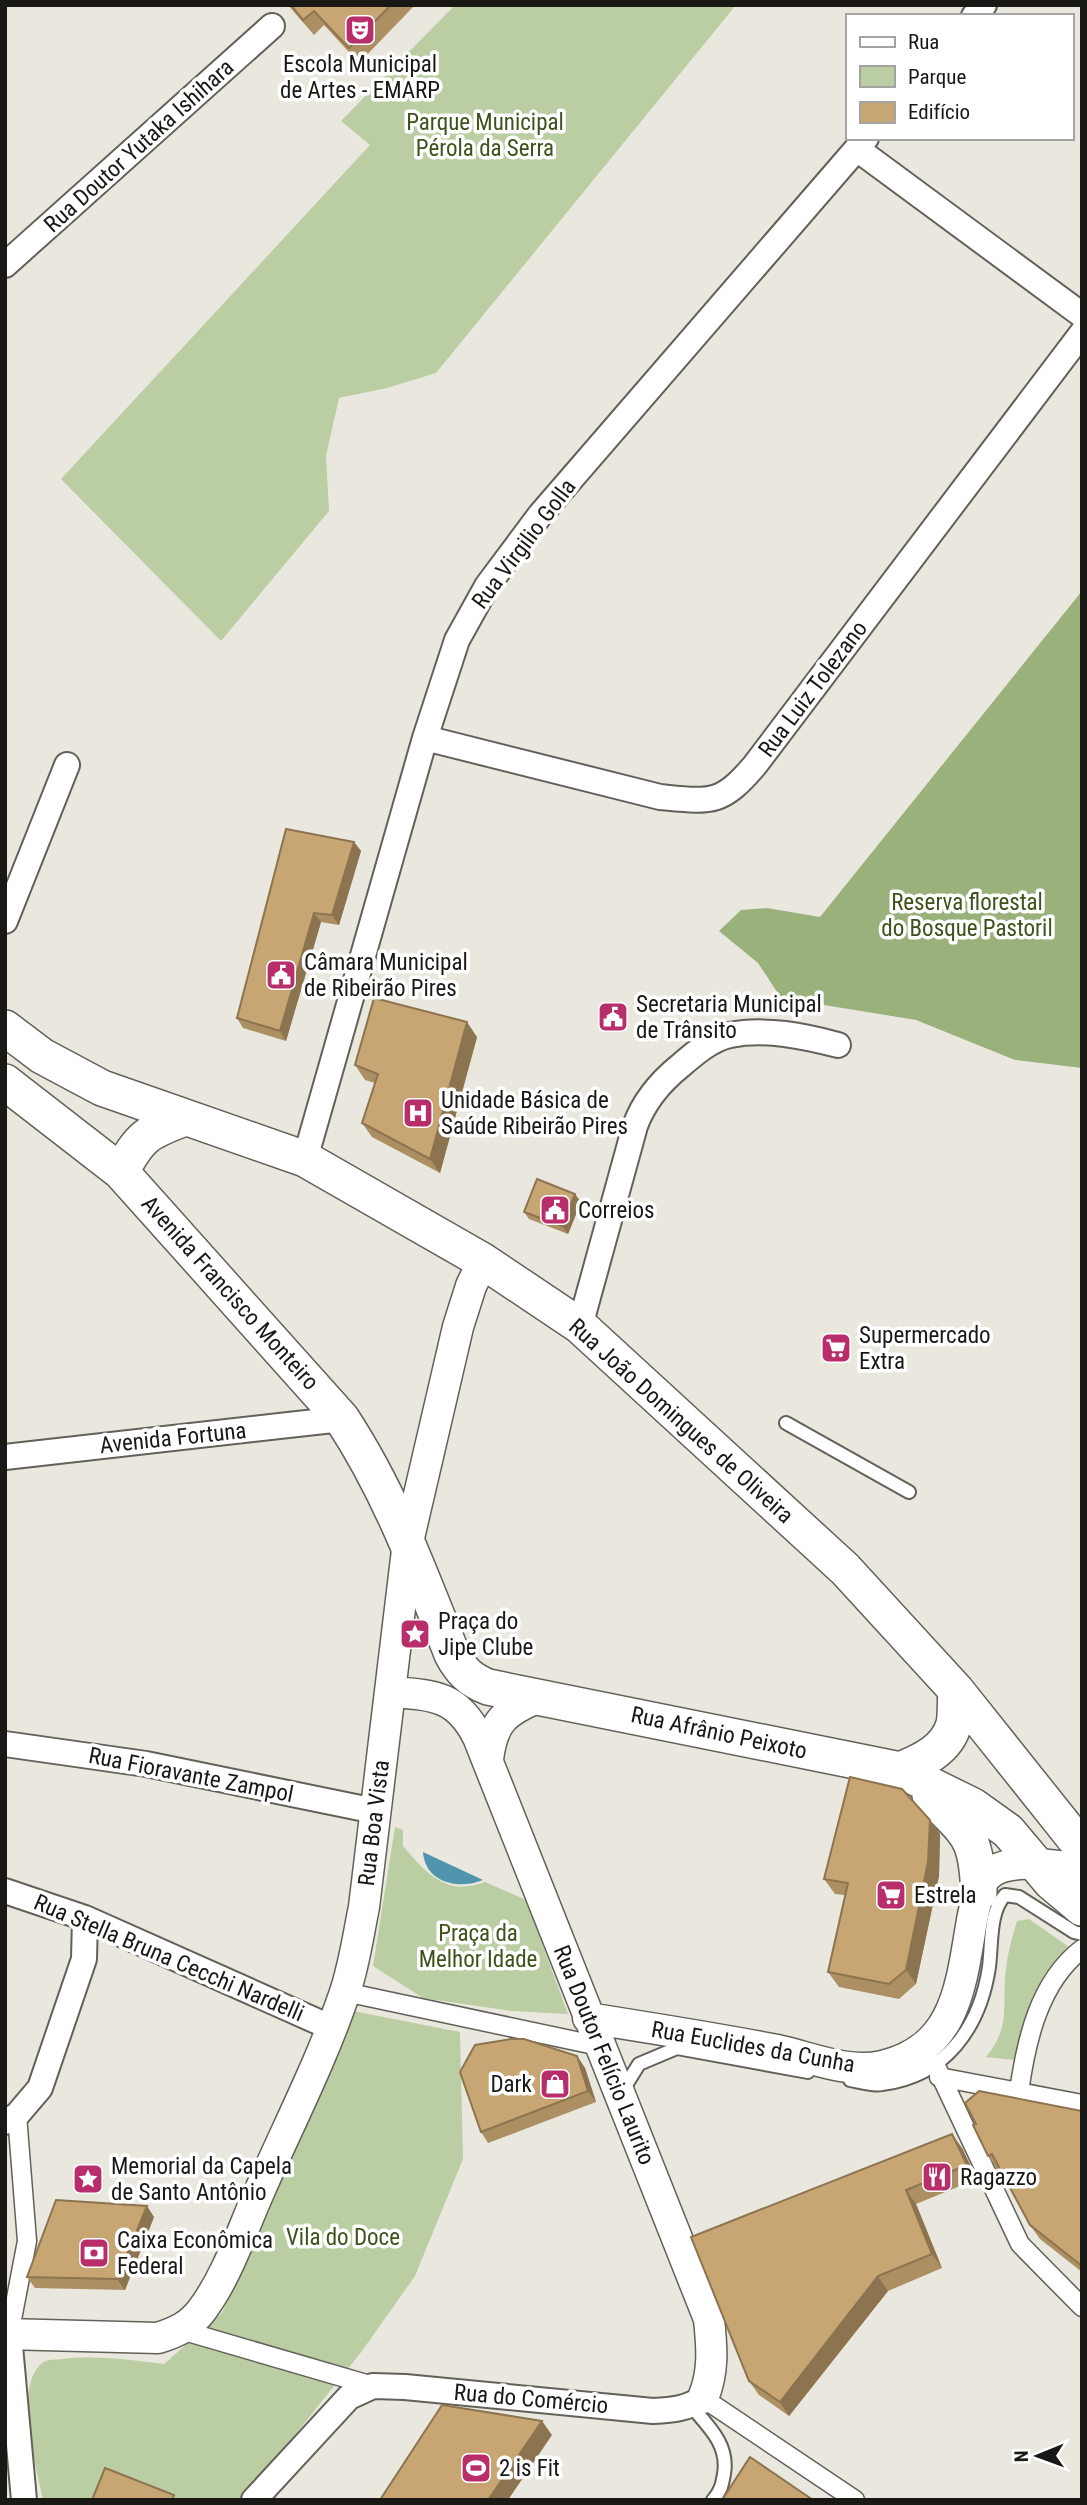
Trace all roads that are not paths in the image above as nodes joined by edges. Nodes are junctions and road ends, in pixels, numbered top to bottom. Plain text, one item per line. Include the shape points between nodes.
1 (272, 26) dead end
2 (862, 144) edge
3 (5, 265) edge
4 (1082, 315) edge
5 (1082, 333) edge
6 (425, 738) junction
7 (66, 765) dead end
8 (5, 921) edge
9 (5, 1028) edge
10 (838, 1045) dead end
11 (5, 1083) edge
12 (185, 1118) junction
13 (305, 1158) junction
14 (121, 1172) junction
15 (483, 1261) junction
16 (580, 1326) junction
17 (341, 1419) junction
18 (786, 1423) dead end
19 (5, 1457) edge
20 (909, 1492) dead end
21 (408, 1542) junction
22 (956, 1690) junction
23 (390, 1692) junction
24 (539, 1696) junction
25 (5, 1744) edge
26 (488, 1759) junction
27 (906, 1774) junction
28 (376, 1811) junction
29 (1082, 1848) edge
30 (1036, 1864) junction
31 (1082, 1869) edge
32 (5, 1891) edge
33 (979, 1893) junction
34 (1082, 1908) edge
35 (85, 1918) junction
36 (1082, 1934) edge
37 (1082, 1949) edge
38 (345, 1992) junction
39 (588, 2018) junction
40 (332, 2028) junction
41 (599, 2046) junction
42 (937, 2070) junction
43 (1019, 2092) junction
44 (621, 2094) junction
45 (1082, 2104) edge
46 (11, 2119) edge
47 (1082, 2308) edge
48 (7, 2334) edge
49 (170, 2334) junction
50 (373, 2386) junction
51 (697, 2402) junction
52 (24, 2500) edge
53 (254, 2500) edge
54 (713, 2500) edge
55 (855, 2500) edge

1 - 3 street, Rua Doutor Yutaka Ishihara
2 - 4 street
2 - 6 street, Rua Virgilio Golla via 540,515 486,586 457,640
5 - 6 street, Rua Luiz Tolezano via 735,789 718,798 660,797
6 - 13 street, Rua Virgilio Golla
7 - 8 street
9 - 12 main road via 72,1074
10 - 16 street via 802,1036 729,1035 700,1049 667,1076 643,1104 635,1126
11 - 14 main road, Avenida Francisco Monteiro
12 - 13 main road, Rua João Domingues de Oliveira
12 - 14 main road via 141,1139
13 - 15 main road, Rua João Domingues de Oliveira
14 - 17 main road, Avenida Francisco Monteiro
15 - 16 main road, Rua João Domingues de Oliveira
15 - 21 street, Rua Boa Vista via 458,1326
16 - 22 main road, Rua João Domingues de Oliveira via 845,1569
17 - 19 street, Avenida Fortuna
17 - 21 main road, Avenida Francisco Monteiro via 367,1457
18 - 20 lane
21 - 23 street, Rua Boa Vista
21 - 24 main road, Rua Afrânio Peixoto via 452,1654 464,1673 488,1687
22 - 27 main road via 954,1724 944,1743
22 - 29 main road, Rua João Domingues de Oliveira
23 - 26 street, Rua Doutor Felício Laurito via 445,1699 459,1708 469,1718
23 - 28 street, Rua Boa Vista
24 - 26 street via 508,1712 496,1725
24 - 27 main road, Rua Afrânio Peixoto
25 - 28 street, Rua Fioravante Zampol via 146,1764
26 - 39 street, Rua Doutor Felício Laurito
27 - 30 main road via 973,1806 1008,1831
27 - 33 main road via 955,1820 972,1843
28 - 38 street, Rua Boa Vista via 364,1907
30 - 31 street
30 - 33 street via 987,1875
30 - 34 main road
32 - 35 street, Rua Stella Bruna Cecchi Nardelli
33 - 39 street, Rua Euclides da Cunha via 948,2021 922,2049 879,2067 832,2064
35 - 40 street, Rua Stella Bruna Cecchi Nardelli
35 - 46 street via 84,1959 54,2054 40,2088
36 - 42 lane via 1019,1897 1005,1895 997,1903 981,2000 961,2042
37 - 43 street via 1044,1995
38 - 40 street, Rua Boa Vista
38 - 41 street
39 - 41 street, Rua Doutor Felício Laurito
40 - 49 street, Rua Boa Vista via 215,2290 200,2312
41 - 44 street, Rua Doutor Felício Laurito
42 - 43 street
42 - 44 lane via 881,2085 677,2048 639,2064
42 - 47 street via 1020,2244
43 - 45 street
44 - 51 street, Rua Doutor Felício Laurito via 709,2319 711,2380
46 - 48 street via 27,2241
48 - 49 street
48 - 52 street
49 - 50 street, Rua do Comércio
50 - 51 street, Rua do Comércio via 653,2411
50 - 53 street via 349,2397
51 - 54 lane via 726,2460 720,2492
51 - 55 street

